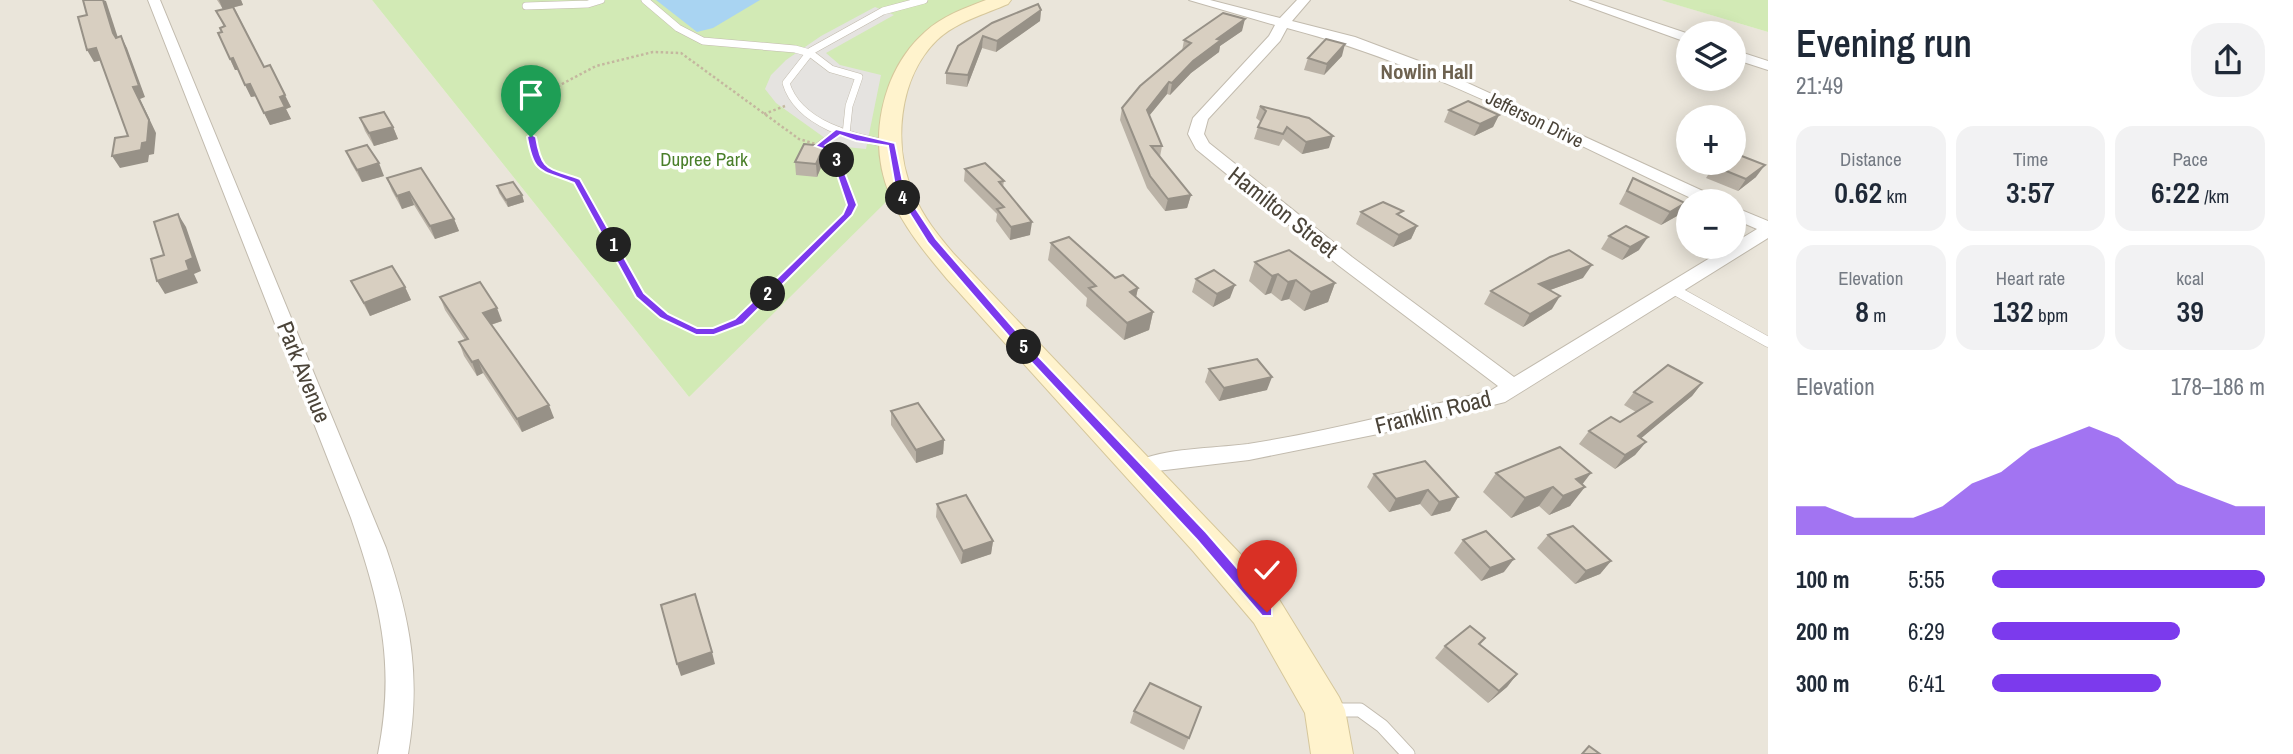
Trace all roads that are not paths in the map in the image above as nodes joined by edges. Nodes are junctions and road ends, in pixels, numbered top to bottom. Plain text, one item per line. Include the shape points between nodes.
1 (154, 0) edge
2 (601, 0) edge
3 (645, 0) edge
4 (924, 0) edge
5 (1002, 0) edge
6 (1195, 0) edge
7 (1304, 0) edge
8 (1576, 0) edge
9 (526, 6) dead end
10 (1282, 24) junction
11 (1676, 35) edge
12 (810, 53) junction
13 (1746, 58) edge
14 (1768, 66) edge
15 (842, 133) junction
16 (892, 144) junction
17 (818, 149) edge
18 (1684, 189) edge
19 (1746, 218) edge
20 (1768, 229) edge
21 (1673, 289) junction
22 (1768, 342) edge
23 (1515, 388) junction
24 (1140, 469) junction
25 (1325, 710) junction
26 (393, 754) edge
27 (1332, 754) edge
28 (1408, 754) edge

1 - 26 street, Park Avenue via 385,579 401,646
2 - 9 lane
3 - 12 lane via 678,28 703,41
4 - 12 lane via 883,11
5 - 16 street via 932,35 912,56 894,106
6 - 10 street, Jefferson Drive
7 - 10 street, Hamilton Street
8 - 11 street
10 - 18 street, Jefferson Drive via 1350,40 1419,66
10 - 23 street, Hamilton Street via 1275,38 1201,118 1196,134 1202,146 1345,261
12 - 15 lane via 831,69 859,77
12 - 15 lane via 786,83 786,90 794,101
13 - 14 street
15 - 16 lane
15 - 17 lane
16 - 24 street via 901,192 926,234 1035,359
19 - 20 street
20 - 21 street, Franklin Road
21 - 22 lane
21 - 23 street, Franklin Road
23 - 24 street, Franklin Road via 1468,406 1383,425
24 - 25 street via 1267,612
25 - 27 street
25 - 28 lane via 1360,710

